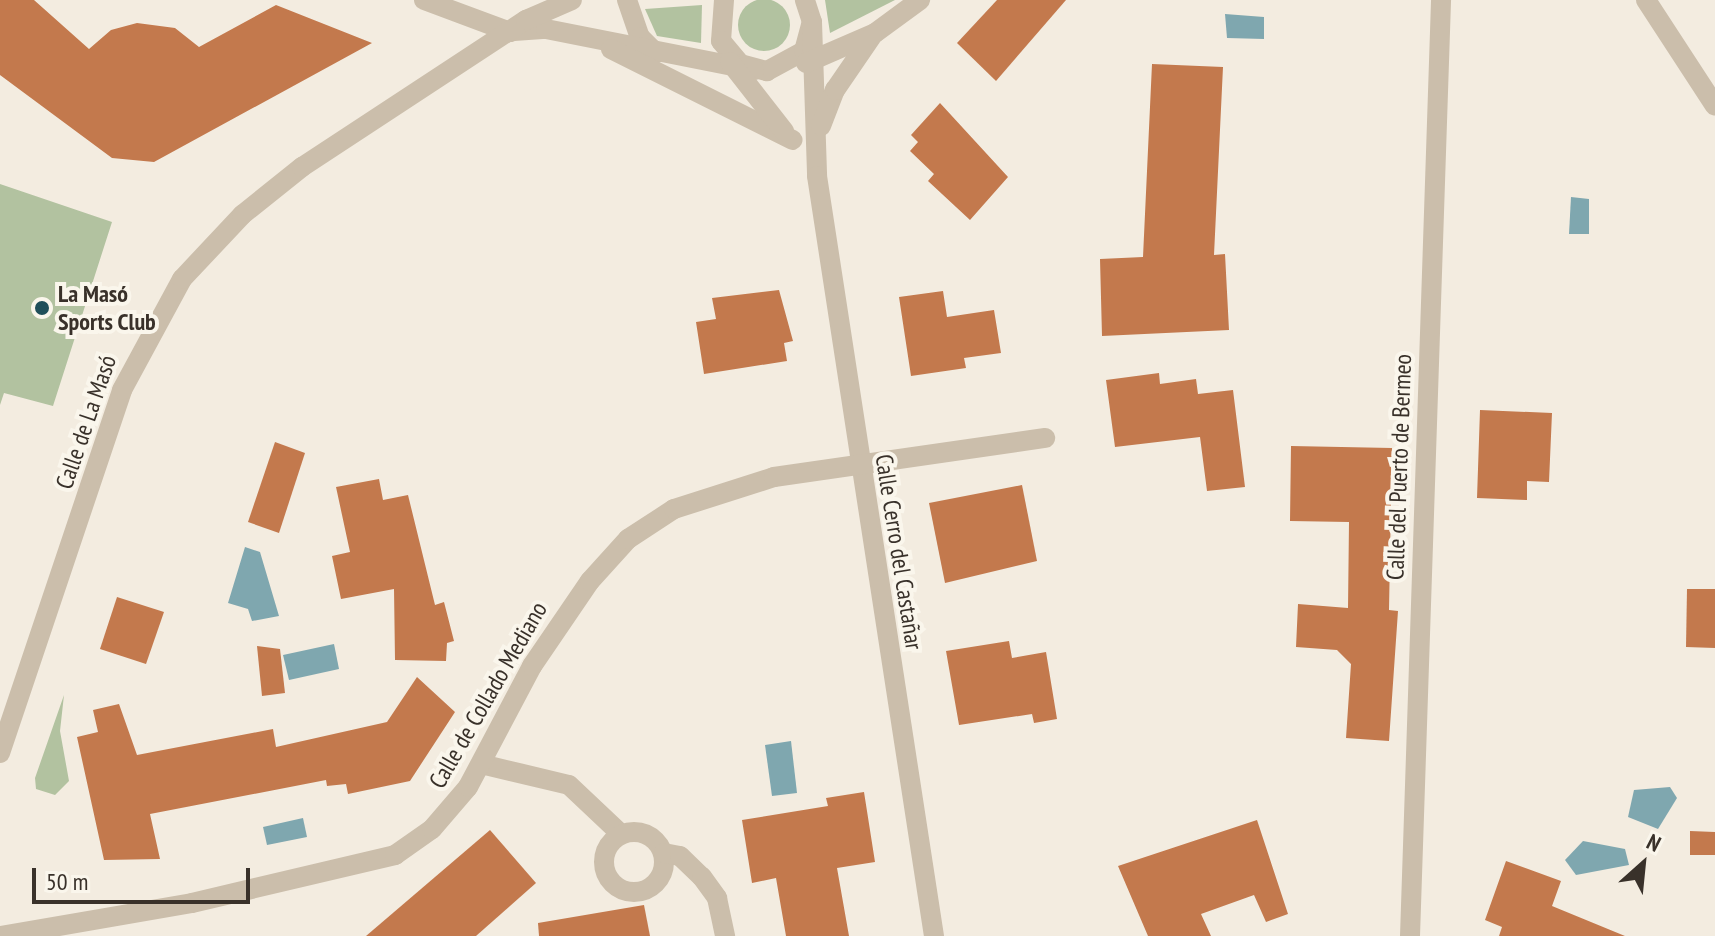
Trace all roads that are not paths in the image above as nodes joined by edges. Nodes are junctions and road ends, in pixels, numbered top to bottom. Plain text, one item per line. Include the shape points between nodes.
1 (424, 0) edge
2 (572, 0) edge
3 (627, 0) edge
4 (920, 0) edge
5 (1441, 0) edge
6 (1646, 0) edge
7 (722, 2) edge
8 (809, 7) edge
9 (510, 32) junction
10 (875, 33) junction
11 (598, 40) junction
12 (721, 41) junction
13 (656, 53) junction
14 (816, 61) junction
15 (733, 68) junction
16 (779, 69) junction
17 (754, 70) junction
18 (1715, 106) edge
19 (793, 140) junction
20 (816, 143) junction
21 (817, 176) junction
22 (1045, 438) dead end
23 (859, 464) junction
24 (1, 746) edge
25 (481, 764) junction
26 (621, 834) junction
27 (664, 853) junction
28 (1, 936) edge
29 (725, 936) edge
30 (934, 936) edge
31 (1410, 936) edge

1 - 9 street
2 - 9 street, Calle de La Masó
3 - 13 street via 635,27
4 - 10 street
5 - 31 street, Calle del Puerto de Bermeo
6 - 18 street
7 - 12 street
8 - 14 street, Calle Cerro del Castañar
8 - 16 street via 804,51
9 - 11 street, Calle de La Masó via 546,29
9 - 24 street, Calle de La Masó via 302,167 242,215 182,279 122,390
10 - 14 street
10 - 20 street via 835,90
11 - 13 street, Calle de La Masó
11 - 19 street via 666,82
12 - 15 street, Calle Cerro del Castañar
12 - 17 street
13 - 15 street, Calle de La Masó
14 - 16 street
14 - 20 street, Calle Cerro del Castañar
15 - 17 street, Calle de La Masó
15 - 19 street, Calle Cerro del Castañar
16 - 17 street, Calle de La Masó
19 - 21 street, Calle Cerro del Castañar
20 - 21 street, Calle Cerro del Castañar
21 - 23 street, Calle Cerro del Castañar
22 - 23 street, Calle de Collado Mediano
23 - 25 street, Calle de Collado Mediano via 733,486 674,509 628,539 561,618
23 - 30 street, Calle Cerro del Castañar
25 - 26 street via 569,785
25 - 28 street, Calle de Collado Mediano via 449,813 395,855 192,903
26 - 27 street via 642,832
26 - 27 street via 604,856 607,876 621,889 640,892 657,882
27 - 29 street via 680,856 702,877 717,898

